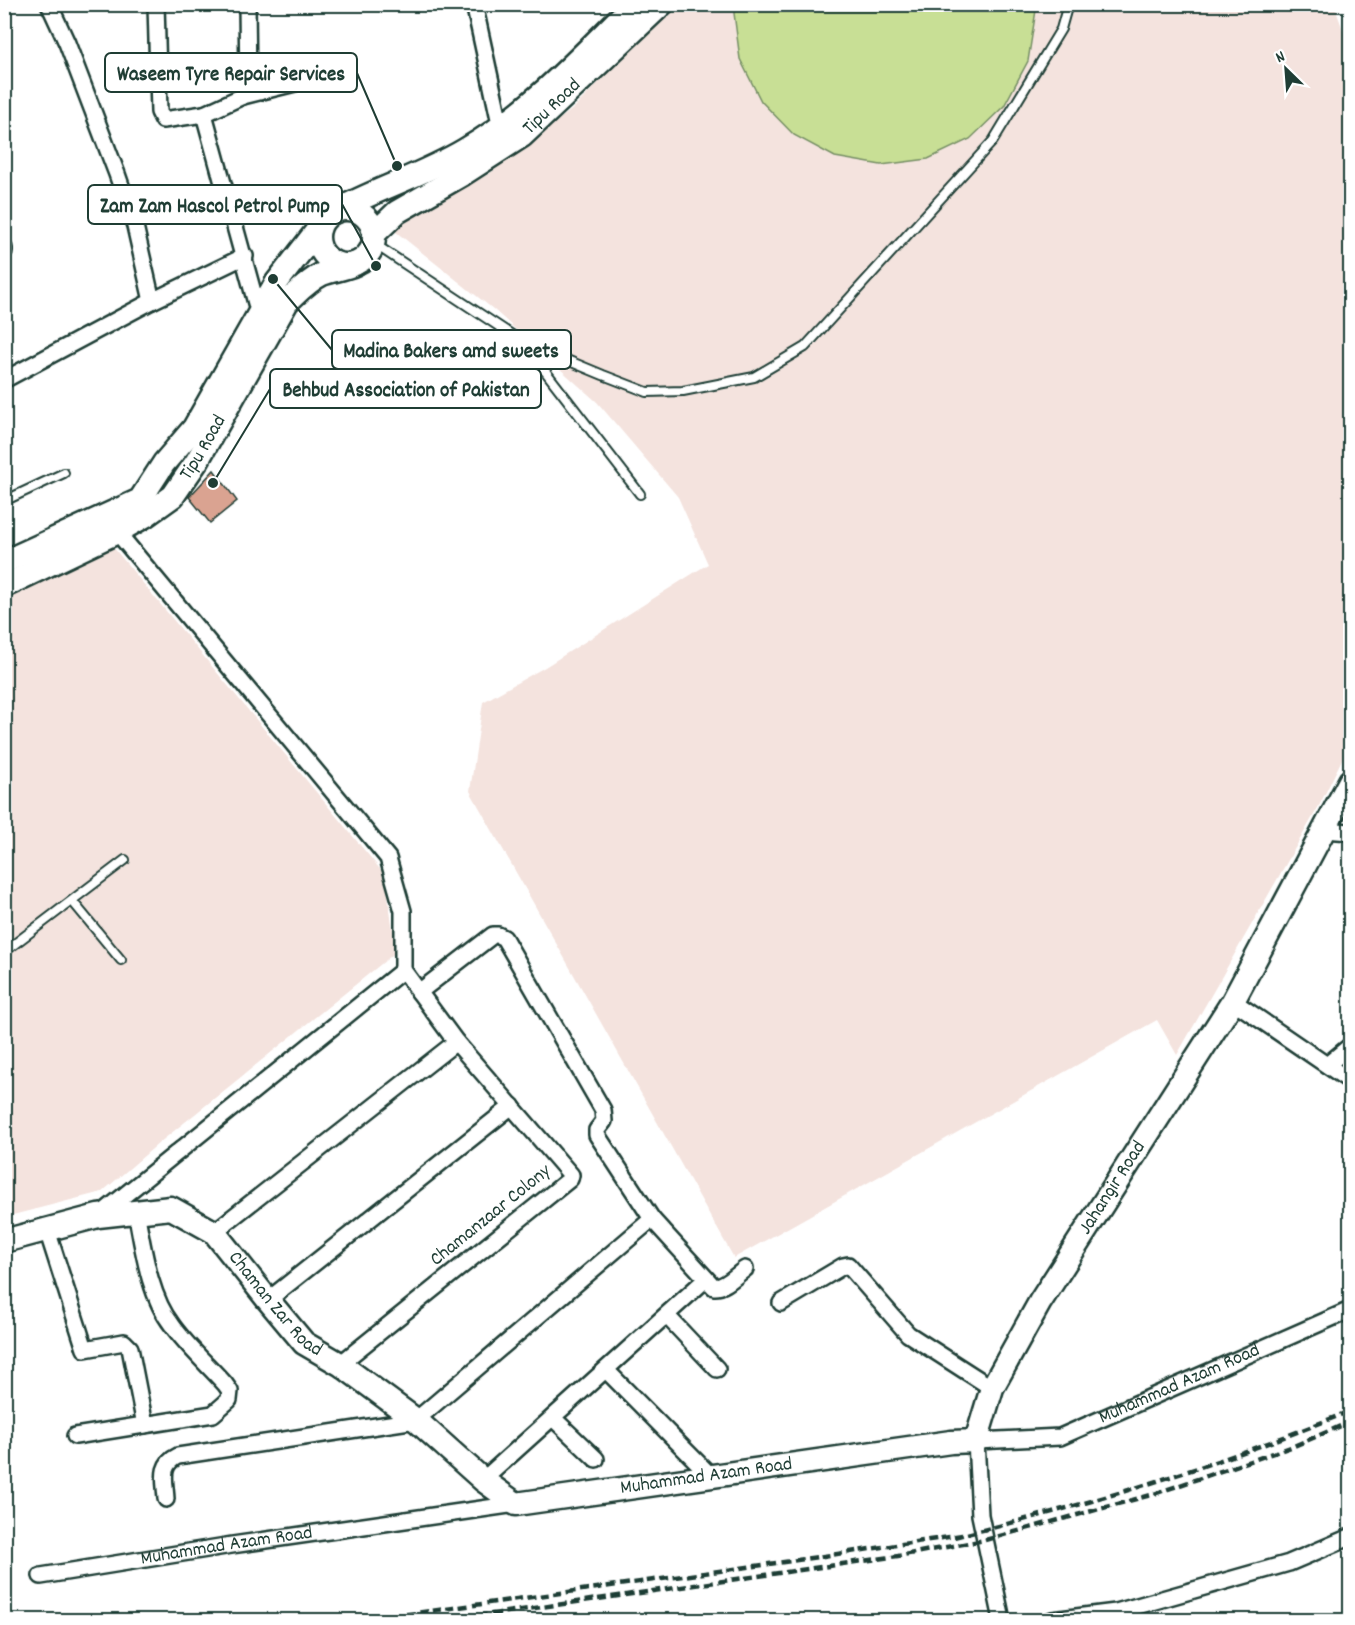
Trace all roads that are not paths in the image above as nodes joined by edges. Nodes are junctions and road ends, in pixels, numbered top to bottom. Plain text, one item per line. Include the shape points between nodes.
1 (49, 4) edge
2 (156, 4) edge
3 (247, 4) edge
4 (474, 4) edge
5 (634, 4) edge
6 (662, 4) edge
7 (1068, 4) edge
8 (295, 83) dead end
9 (243, 96) junction
10 (204, 114) junction
11 (501, 128) junction
12 (326, 220) junction
13 (374, 238) junction
14 (245, 256) junction
15 (355, 264) junction
16 (152, 301) junction
17 (260, 314) junction
18 (521, 341) junction
19 (4, 380) edge
20 (64, 473) dead end
21 (640, 494) dead end
22 (4, 501) edge
23 (117, 532) junction
24 (4, 562) edge
25 (4, 586) edge
26 (1350, 781) edge
27 (1324, 830) junction
28 (1350, 832) edge
29 (125, 860) dead end
30 (73, 902) junction
31 (4, 952) edge
32 (121, 960) dead end
33 (403, 970) junction
34 (419, 992) junction
35 (1233, 1000) junction
36 (456, 1041) junction
37 (1350, 1046) edge
38 (1327, 1065) junction
39 (1350, 1081) edge
40 (512, 1106) junction
41 (136, 1212) junction
42 (98, 1216) junction
43 (652, 1219) junction
44 (46, 1230) junction
45 (214, 1232) junction
46 (4, 1241) edge
47 (745, 1269) dead end
48 (705, 1279) junction
49 (268, 1300) junction
50 (782, 1303) dead end
51 (1350, 1310) edge
52 (667, 1316) junction
53 (340, 1364) junction
54 (717, 1369) dead end
55 (606, 1370) junction
56 (992, 1388) junction
57 (553, 1418) junction
58 (416, 1420) junction
59 (145, 1425) junction
60 (75, 1436) dead end
61 (976, 1441) junction
62 (596, 1460) dead end
63 (711, 1476) junction
64 (483, 1480) junction
65 (166, 1499) dead end
66 (516, 1504) junction
67 (1350, 1537) edge
68 (41, 1576) dead end
69 (1002, 1620) edge
70 (1052, 1620) edge

1 - 16 street via 68,43 117,174 135,226
2 - 10 street via 159,112 163,120
3 - 9 street via 248,85
4 - 11 street
5 - 11 street
6 - 13 street, Tipu Road via 522,136 397,212
7 - 18 lane via 1062,29 993,141 806,347 754,377 683,391 647,392
8 - 9 street
9 - 10 street
10 - 14 street
11 - 12 street
12 - 13 street via 344,209 354,211 370,224
12 - 15 street via 318,241 322,253 343,266
12 - 17 street via 277,282
13 - 15 street via 367,256
13 - 18 lane
14 - 16 street
14 - 17 street
15 - 23 street, Tipu Road via 308,282 286,302 202,453 173,496
16 - 19 street
17 - 24 street via 194,428 140,500
18 - 21 lane
20 - 22 lane
23 - 25 street, Tipu Road
23 - 33 street via 388,858 404,911
26 - 27 street, Jahangir Road
27 - 28 street
27 - 35 street, Jahangir Road
29 - 30 lane
30 - 31 lane
30 - 32 lane
33 - 34 street, Chamanzaar Colony
33 - 42 street
34 - 36 street, Chamanzaar Colony
34 - 43 street via 493,935 504,938 603,1110 604,1121 597,1135
35 - 38 street
35 - 56 street, Jahangir Road via 1040,1302
36 - 40 street, Chamanzaar Colony
36 - 45 street
37 - 38 street
38 - 39 street
40 - 49 street
40 - 53 street, Chamanzaar Colony via 569,1172 570,1179
41 - 42 street, Chaman Zar Road
41 - 45 street, Chaman Zar Road via 171,1208
41 - 59 street via 148,1270 170,1324 230,1391 229,1400 213,1414
42 - 44 street, Chaman Zar Road
43 - 48 street
43 - 58 street
44 - 46 street, Chaman Zar Road
44 - 59 street via 85,1349 124,1342 130,1348
45 - 49 street, Chaman Zar Road
47 - 48 street via 718,1288
48 - 52 street
49 - 53 street, Chaman Zar Road via 304,1343
50 - 56 street via 848,1265 908,1334
51 - 61 street, Muhammad Azam Road via 1060,1437
52 - 54 street
52 - 55 street
53 - 58 street, Chaman Zar Road
55 - 57 street
55 - 63 street
56 - 61 street, Jahangir Road
57 - 62 street
57 - 64 street
58 - 64 street, Chaman Zar Road
58 - 65 street via 178,1455 165,1467
59 - 60 street
61 - 63 street, Muhammad Azam Road
61 - 69 street, Jahangir Road via 980,1515
63 - 66 street, Muhammad Azam Road
64 - 66 street, Chaman Zar Road
66 - 68 street, Muhammad Azam Road
67 - 70 street via 1289,1563 1116,1612

